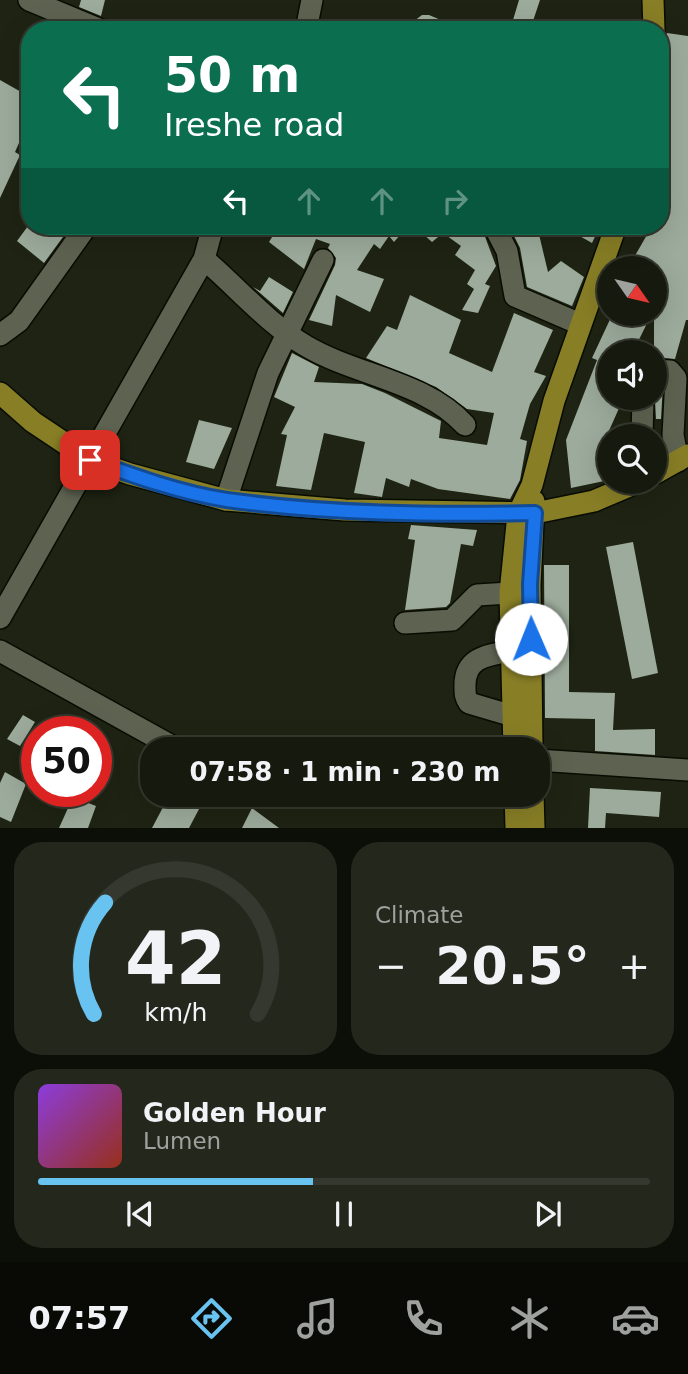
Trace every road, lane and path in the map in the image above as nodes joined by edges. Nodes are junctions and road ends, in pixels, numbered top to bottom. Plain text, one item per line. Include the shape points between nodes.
1 (29, 0) edge
2 (312, 0) edge
3 (653, 0) edge
4 (79, 21) edge
5 (308, 21) edge
6 (654, 21) edge
7 (80, 235) edge
8 (211, 235) edge
9 (499, 235) edge
10 (613, 235) edge
11 (204, 259) junction
12 (323, 260) dead end
13 (580, 324) junction
14 (286, 333) junction
15 (0, 335) edge
16 (667, 371) edge
17 (0, 393) edge
18 (666, 424) edge
19 (466, 425) dead end
20 (667, 439) edge
21 (683, 458) edge
22 (90, 460) junction
23 (667, 467) edge
24 (610, 494) edge
25 (226, 500) junction
26 (527, 513) junction
27 (510, 593) junction
28 (0, 618) edge
29 (405, 623) dead end
30 (511, 650) junction
31 (0, 651) edge
32 (513, 716) junction
33 (155, 737) edge
34 (514, 737) edge
35 (532, 737) edge
36 (550, 761) edge
37 (688, 769) edge
38 (515, 807) edge
39 (533, 807) edge
40 (516, 828) edge
41 (534, 828) edge

1 - 4 street
2 - 5 street
3 - 6 main road
7 - 15 street via 19,321
8 - 11 street
9 - 13 street via 507,251 515,296
10 - 13 main road
11 - 14 street
11 - 22 street
12 - 14 street
13 - 26 main road via 554,401
14 - 19 street via 343,364 430,397
14 - 25 street via 255,403
16 - 18 street via 676,378
17 - 22 main road via 33,422
20 - 21 street
21 - 23 main road
22 - 25 main road
22 - 28 street
24 - 26 main road
25 - 26 main road via 345,510
26 - 27 main road
26 - 35 main road
27 - 29 street via 477,595 452,620
27 - 30 main road
30 - 32 main road
30 - 32 street via 472,662 464,682 468,703
31 - 33 street
32 - 34 main road
36 - 37 street
38 - 40 main road
39 - 41 main road

